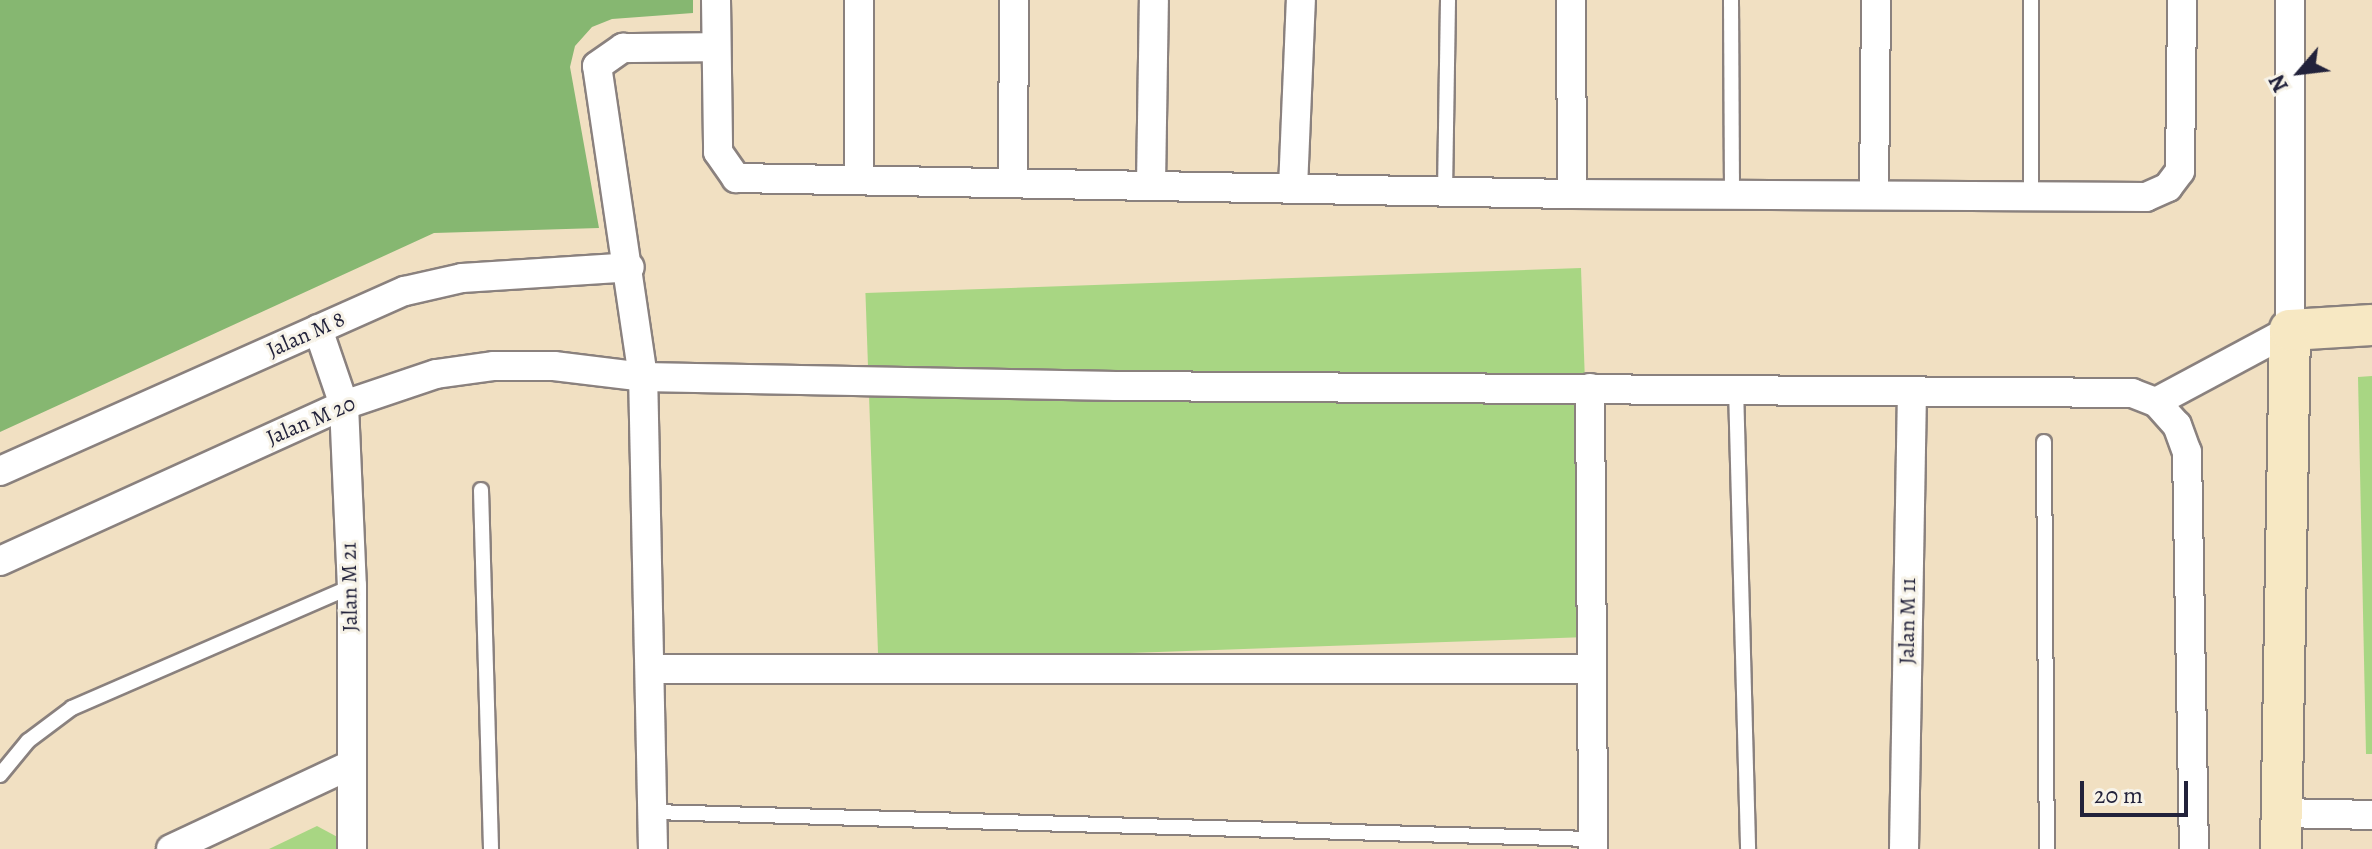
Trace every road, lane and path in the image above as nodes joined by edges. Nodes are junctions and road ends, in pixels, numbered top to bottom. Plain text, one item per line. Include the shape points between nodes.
1 (716, 0) edge
2 (859, 0) edge
3 (1014, 0) edge
4 (1154, 0) edge
5 (1301, 0) edge
6 (1448, 0) edge
7 (1571, 0) edge
8 (1731, 0) edge
9 (1876, 0) edge
10 (2031, 0) edge
11 (2182, 0) edge
12 (2290, 0) edge
13 (716, 47) junction
14 (859, 180) junction
15 (1013, 183) junction
16 (1151, 185) junction
17 (1293, 188) junction
18 (1445, 192) junction
19 (1572, 194) junction
20 (1732, 194) junction
21 (1874, 194) junction
22 (2031, 195) junction
23 (630, 267) junction
24 (2372, 325) edge
25 (318, 329) junction
26 (2290, 330) junction
27 (643, 377) junction
28 (1736, 386) junction
29 (1590, 388) junction
30 (1912, 393) junction
31 (2156, 402) junction
32 (344, 405) junction
33 (2044, 442) dead end
34 (0, 471) edge
35 (481, 490) dead end
36 (0, 561) edge
37 (352, 586) junction
38 (652, 669) junction
39 (1592, 669) junction
40 (350, 765) junction
41 (0, 775) edge
42 (653, 812) junction
43 (2372, 815) edge
44 (2281, 831) edge
45 (1593, 844) edge
46 (171, 849) edge
47 (352, 849) edge
48 (491, 849) edge
49 (653, 849) edge
50 (1748, 849) edge
51 (1904, 849) edge
52 (2047, 849) edge
53 (2194, 849) edge

1 - 13 street
2 - 14 street
3 - 15 street
4 - 16 street
5 - 17 street
6 - 18 lane
7 - 19 street
8 - 20 lane
9 - 21 street
10 - 22 lane
11 - 22 street via 2180,171 2168,187 2146,197
12 - 26 street
13 - 14 street via 718,152 724,168 736,178
13 - 23 street via 623,48 597,66
14 - 15 street
15 - 16 street
16 - 17 street
17 - 18 street
18 - 19 street
19 - 20 street
20 - 21 street
21 - 22 street
23 - 25 street, Jalan M 8 via 462,278 405,291
23 - 27 street
24 - 26 street
25 - 32 street, Jalan M 21
25 - 34 street, Jalan M 8
26 - 31 street
26 - 44 street
27 - 29 street, Jalan M 20
27 - 32 street, Jalan M 20 via 554,366 494,366 436,374
27 - 38 street
28 - 29 street, Jalan M 20
28 - 30 street, Jalan M 20
28 - 50 lane
29 - 39 street
30 - 31 street, Jalan M 20 via 2132,393
30 - 51 street, Jalan M 11
31 - 53 street via 2177,425 2187,452
32 - 36 street, Jalan M 20
32 - 37 street, Jalan M 21
33 - 52 lane
35 - 48 lane
37 - 40 street, Jalan M 21
37 - 41 lane via 72,708 28,741
38 - 39 street
38 - 42 street
39 - 45 street
40 - 46 street
40 - 47 street, Jalan M 21
42 - 45 lane
42 - 49 street
43 - 44 street

